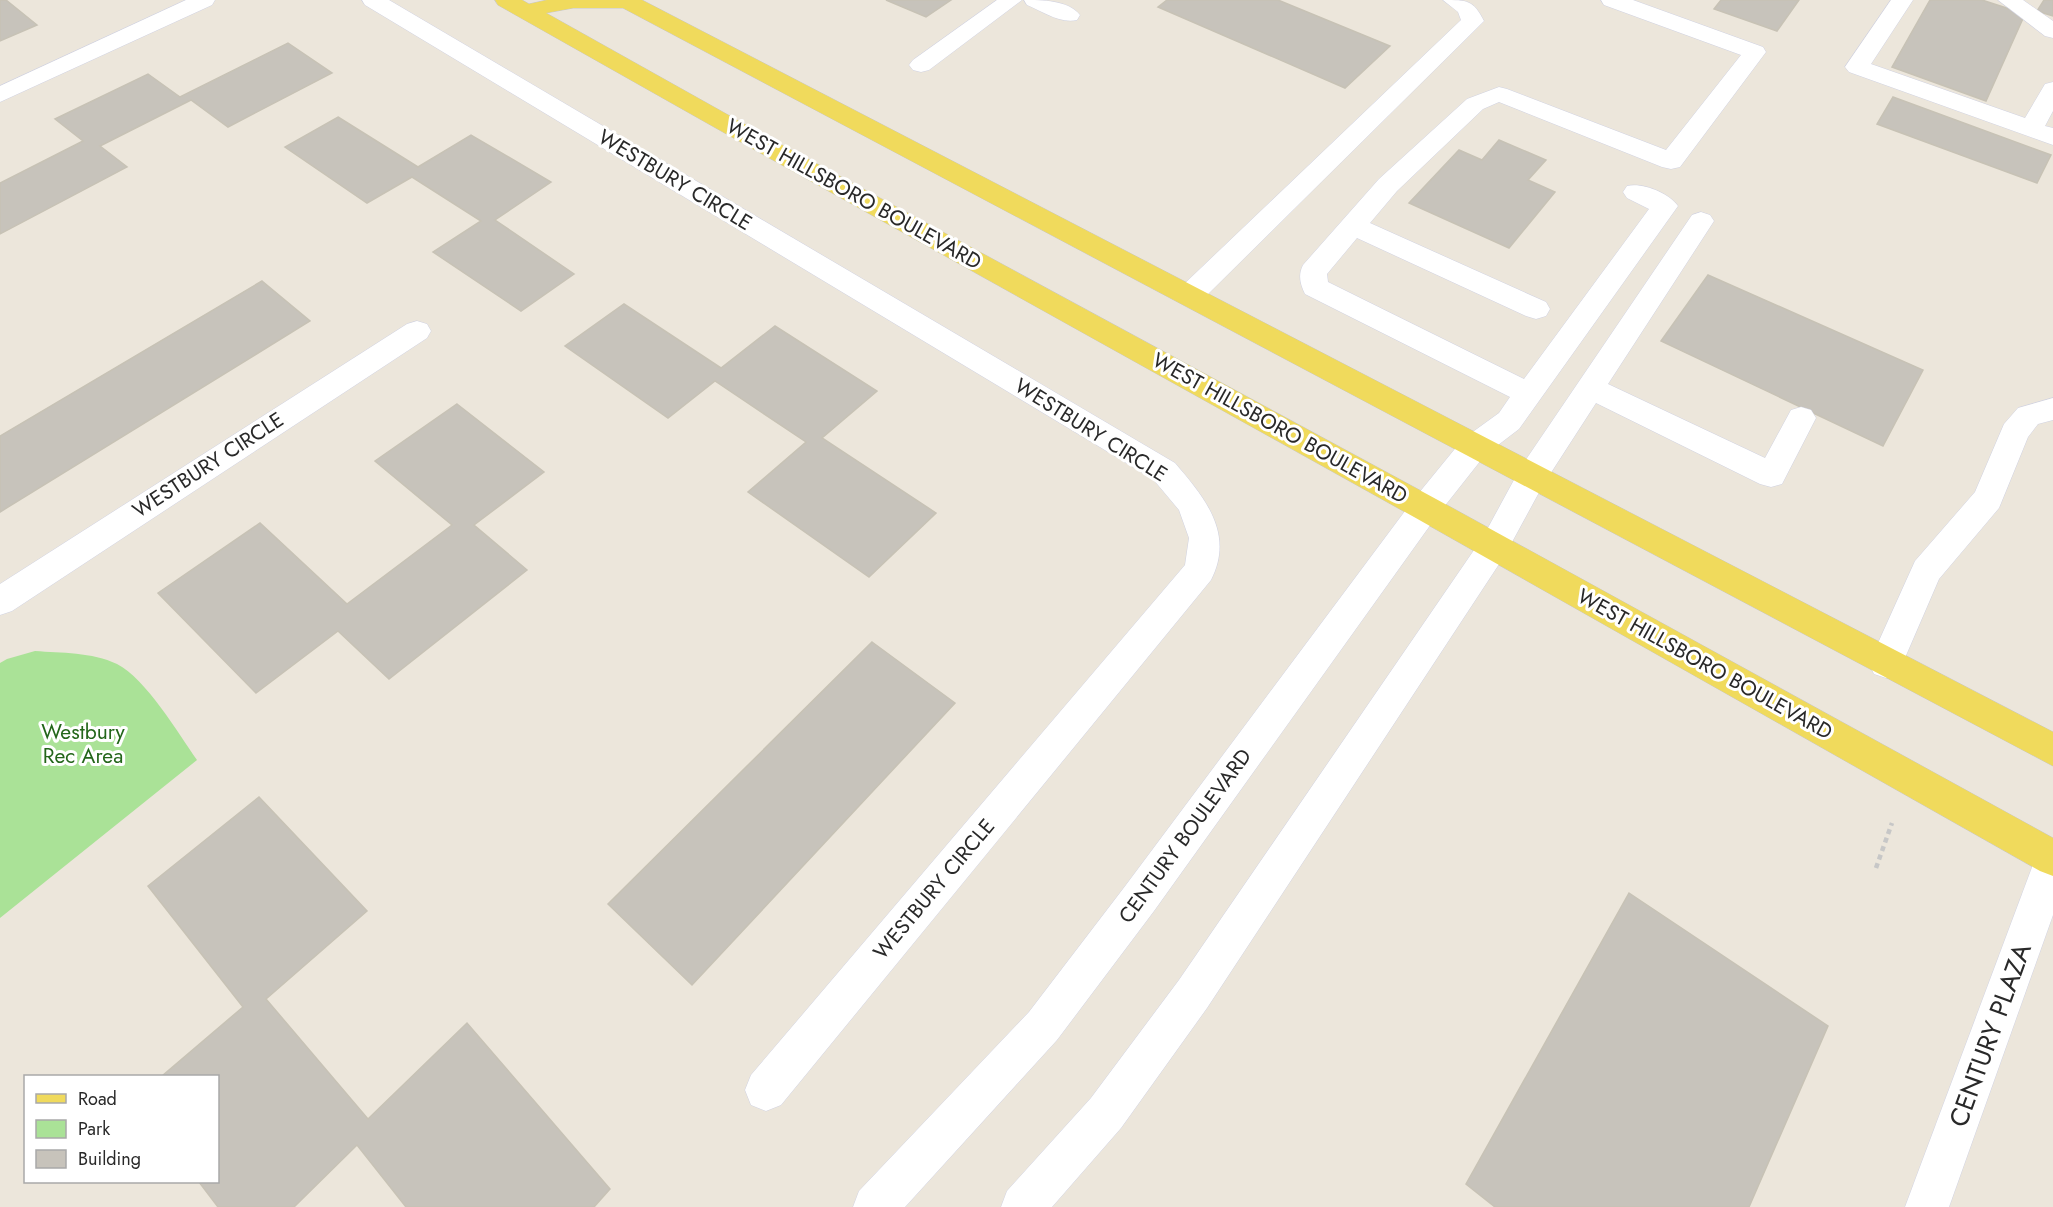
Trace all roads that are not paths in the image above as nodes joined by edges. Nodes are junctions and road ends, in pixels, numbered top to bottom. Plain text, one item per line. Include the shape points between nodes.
1 (204, 0) edge
2 (373, 0) edge
3 (626, 0) edge
4 (984, 0) edge
5 (1011, 0) edge
6 (1035, 0) edge
7 (1454, 0) edge
8 (1612, 0) edge
9 (1902, 0) edge
10 (2009, 0) edge
11 (516, 5) edge
12 (1069, 15) dead end
13 (2053, 31) edge
14 (2053, 89) edge
15 (0, 95) edge
16 (2042, 133) edge
17 (1636, 192) dead end
18 (1701, 221) dead end
19 (1353, 226) junction
20 (1190, 295) junction
21 (1536, 309) dead end
22 (417, 331) dead end
23 (1590, 388) junction
24 (1529, 394) junction
25 (2053, 409) edge
26 (1801, 418) dead end
27 (1474, 447) junction
28 (1532, 476) junction
29 (1425, 508) junction
30 (1494, 546) junction
31 (0, 601) edge
32 (1886, 663) junction
33 (2053, 750) edge
34 (2053, 860) edge
35 (766, 1090) dead end
36 (875, 1207) edge
37 (1023, 1207) edge
38 (1927, 1207) edge

1 - 15 street
2 - 35 street, WESTBURY CIRCLE via 1164,471 1192,504 1205,538 1200,570
3 - 11 main road
3 - 20 main road
4 - 5 street via 912,61
6 - 12 street
7 - 20 street via 1467,8 1473,21
8 - 19 street via 1755,52 1671,161 1498,94 1475,104 1388,185
9 - 16 street via 1857,67
10 - 13 street
11 - 29 main road, WEST HILLSBORO BOULEVARD
14 - 16 street
17 - 24 street, CENTURY BOULEVARD via 1665,206
18 - 23 street
19 - 21 street
19 - 24 street via 1314,272 1315,287
20 - 27 main road
22 - 31 street, WESTBURY CIRCLE
23 - 26 street via 1771,475
23 - 28 street
24 - 27 street, CENTURY BOULEVARD via 1509,422
25 - 32 street via 2028,416 2015,432 1988,499 1926,571
27 - 28 main road
27 - 29 street, CENTURY BOULEVARD
28 - 30 street
28 - 32 main road
29 - 30 main road, WEST HILLSBORO BOULEVARD
29 - 36 street, CENTURY BOULEVARD via 1043,1026
30 - 34 main road, WEST HILLSBORO BOULEVARD
30 - 37 street via 1193,994 1106,1113
32 - 33 main road
34 - 38 street, CENTURY PLAZA

